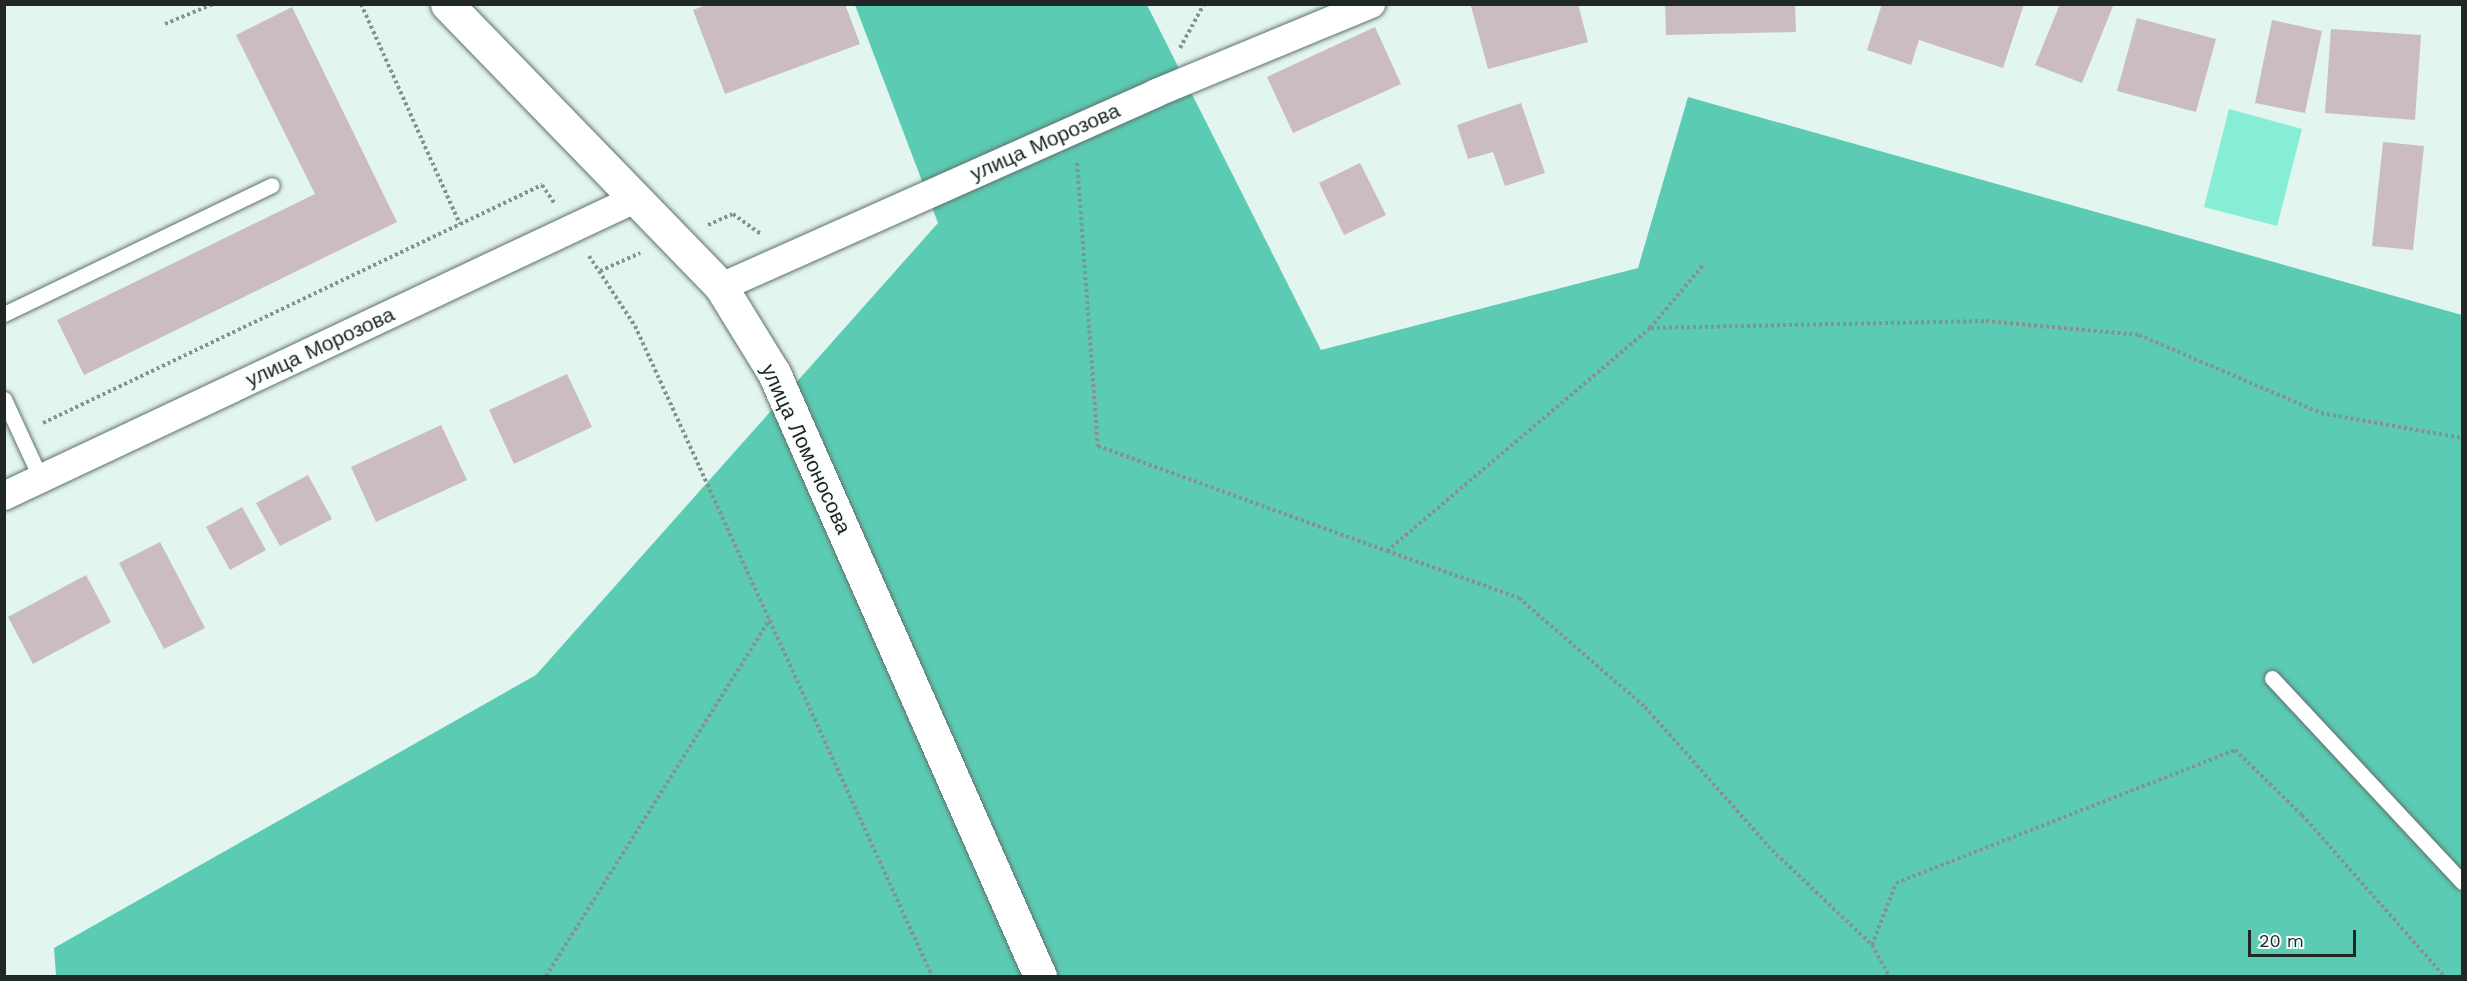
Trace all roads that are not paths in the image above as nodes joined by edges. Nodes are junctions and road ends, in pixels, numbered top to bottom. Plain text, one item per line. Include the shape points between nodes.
1 (447, 4) edge
2 (1371, 4) edge
3 (272, 185) dead end
4 (635, 199) junction
5 (721, 286) junction
6 (4, 314) edge
7 (4, 399) edge
8 (41, 479) junction
9 (4, 496) edge
10 (2272, 678) dead end
11 (2463, 882) edge
12 (1040, 976) edge

1 - 4 main road, улица Ломоносова
2 - 5 street, улица Морозова via 1074,129
3 - 6 lane
4 - 5 main road, улица Ломоносова
4 - 8 street, улица Морозова
5 - 12 main road, улица Ломоносова via 774,373
7 - 8 lane
8 - 9 street, улица Морозова
10 - 11 lane

